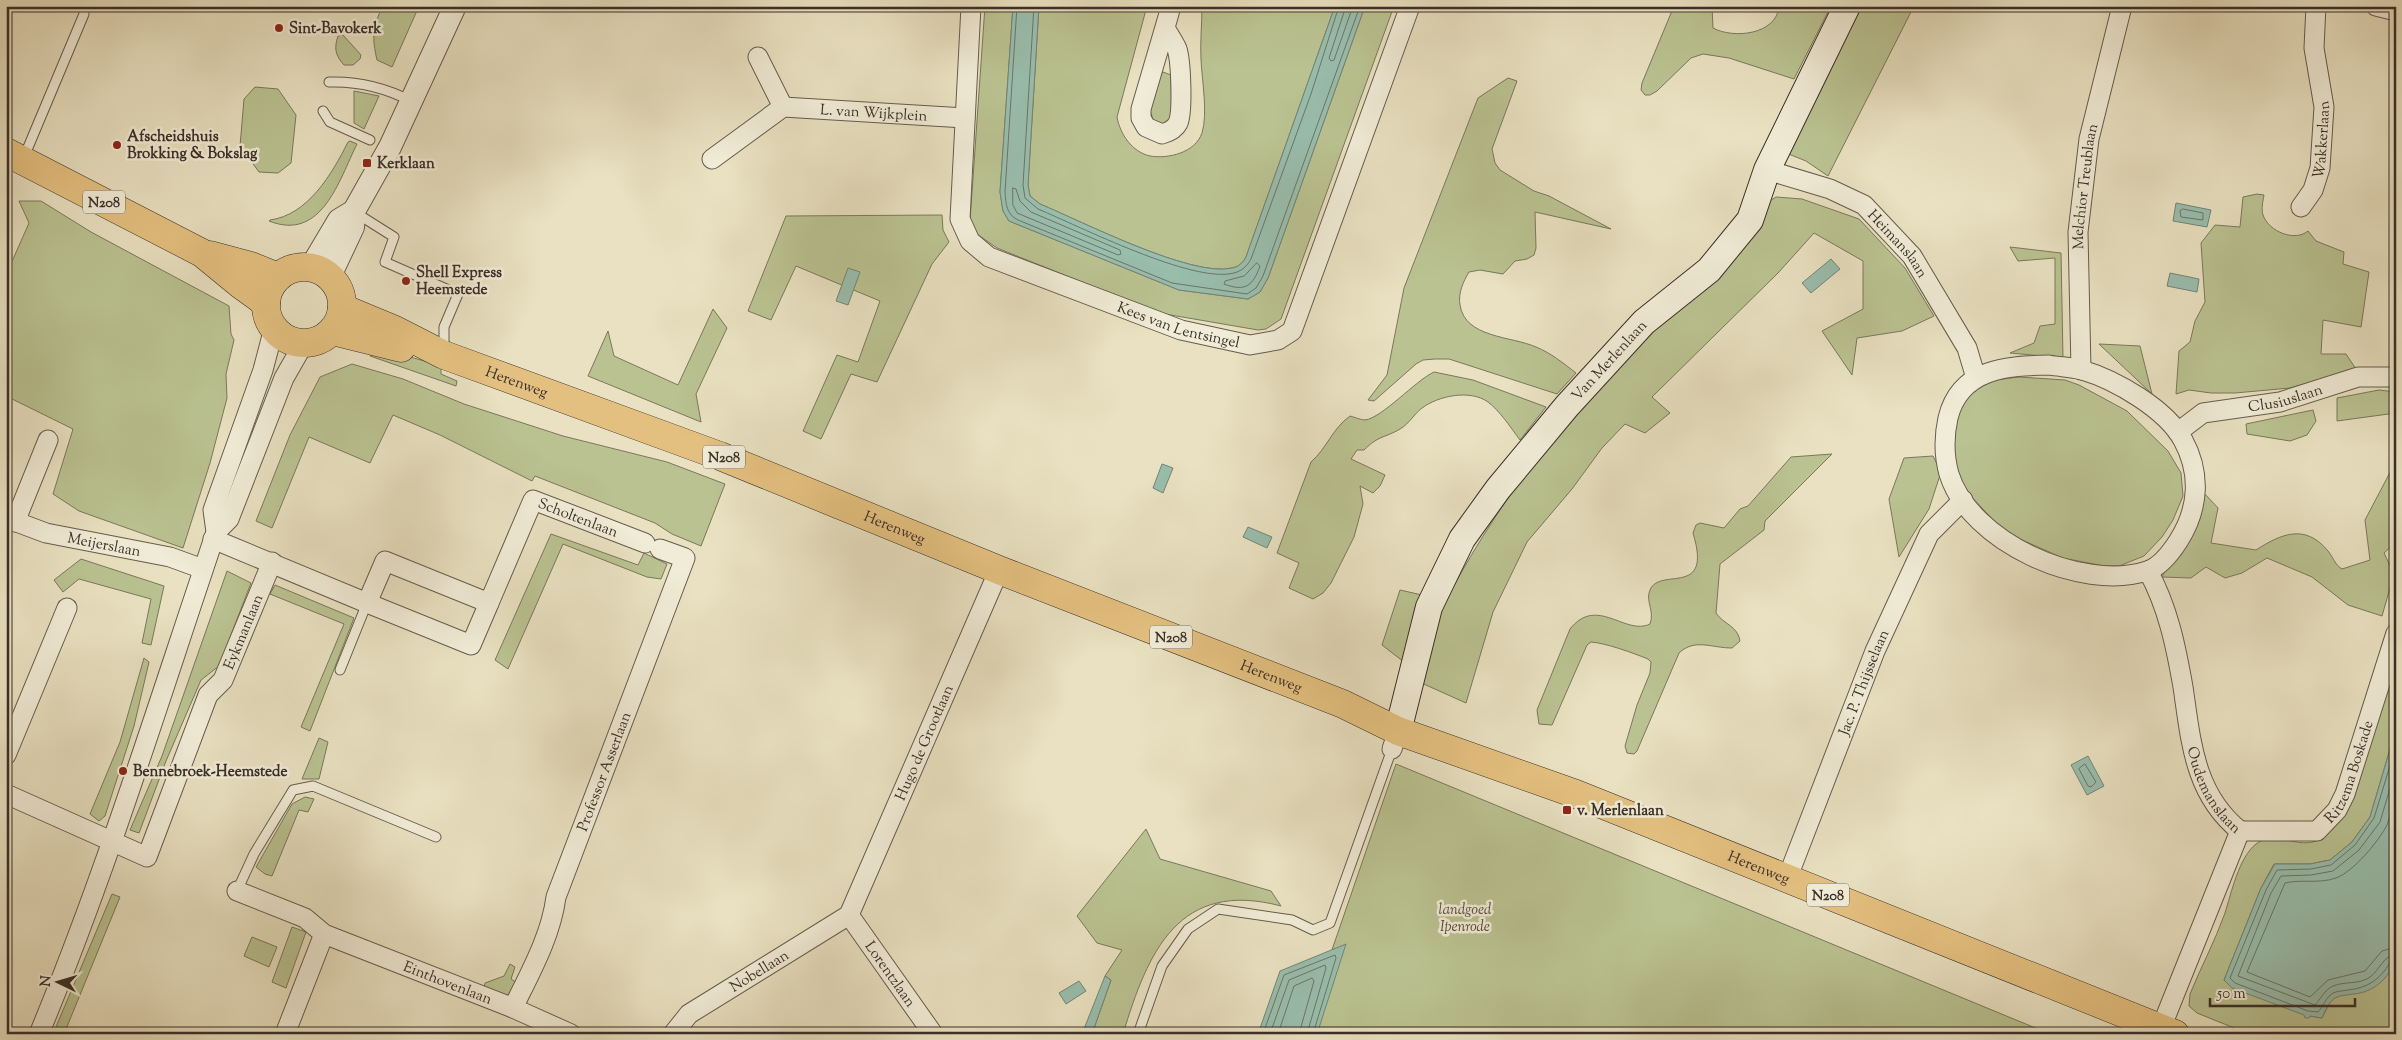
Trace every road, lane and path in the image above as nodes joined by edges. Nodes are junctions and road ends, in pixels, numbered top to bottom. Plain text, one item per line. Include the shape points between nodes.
1 (455, 6) edge
2 (971, 6) edge
3 (1171, 6) edge
4 (1410, 6) edge
5 (1847, 6) edge
6 (2122, 6) edge
7 (2316, 6) edge
8 (2376, 6) edge
9 (2396, 10) edge
10 (84, 14) dead end
11 (1165, 28) junction
12 (758, 57) dead end
13 (329, 82) dead end
14 (411, 101) junction
15 (783, 107) junction
16 (323, 111) dead end
17 (965, 118) junction
18 (370, 140) dead end
19 (15, 156) edge
20 (712, 159) dead end
21 (1766, 170) junction
22 (2301, 207) dead end
23 (354, 211) junction
24 (202, 253) junction
25 (321, 272) junction
26 (278, 277) junction
27 (266, 302) junction
28 (337, 320) junction
29 (274, 328) junction
30 (304, 343) junction
31 (444, 355) junction
32 (2081, 370) junction
33 (2396, 376) edge
34 (1976, 378) junction
35 (2178, 432) junction
36 (48, 440) dead end
37 (1963, 500) junction
38 (10, 520) edge
39 (215, 535) junction
40 (652, 546) joint
41 (272, 562) junction
42 (203, 570) junction
43 (999, 570) junction
44 (2148, 571) junction
45 (367, 603) junction
46 (489, 603) junction
47 (67, 608) dead end
48 (2396, 633) edge
49 (340, 670) dead end
50 (1398, 733) junction
51 (6, 755) edge
52 (6, 794) edge
53 (2240, 831) junction
54 (436, 837) dead end
55 (112, 841) junction
56 (1787, 879) junction
57 (237, 891) joint
58 (849, 915) junction
59 (324, 934) junction
60 (512, 1008) junction
61 (2168, 1031) edge
62 (39, 1034) edge
63 (285, 1034) edge
64 (571, 1034) edge
65 (673, 1034) edge
66 (933, 1034) edge
67 (1138, 1034) edge

1 - 14 street
2 - 17 street, Kees van Lentsingel
3 - 11 street
4 - 17 street, Kees van Lentsingel via 1292,331 1278,340 1250,345 1181,330 989,257 970,241 960,219
5 - 21 main road, Van Merlenlaan
6 - 32 street, Melchior Treublaan via 2088,138 2079,223
7 - 22 street, Wakkerlaan via 2314,48 2324,107 2320,168 2313,190
8 - 9 street
10 - 19 lane
11 - 11 street via 1141,113 1146,127 1162,134 1177,124 1180,111 1179,58
12 - 15 street
13 - 14 lane via 348,81 383,87
14 - 23 street
15 - 17 street, L. van Wijkplein
15 - 20 street
16 - 18 lane via 330,122
19 - 24 main road, N208
21 - 34 street, Heimanslaan via 1830,189 1864,205 1912,256 1967,348
21 - 50 main road, Van Merlenlaan via 1750,220 1709,270 1644,322 1567,406 1498,489 1462,539 1429,607
23 - 25 street via 353,227
23 - 31 lane via 394,237 385,262 458,294 444,327
24 - 26 main road, N208
24 - 27 main road, N208
25 - 26 main road via 293,268
25 - 28 main road via 338,286 342,296
26 - 27 main road via 269,289
27 - 29 main road
28 - 30 main road via 314,341
28 - 31 main road, Herenweg / N208 via 395,330
29 - 30 main road via 293,341
29 - 39 street via 213,510
30 - 39 street via 284,378 229,519
31 - 43 main road, Herenweg / N208 via 720,456
32 - 34 street via 2049,365 2012,366
32 - 35 street via 2104,378 2154,408
33 - 35 street, Clusiuslaan via 2358,377 2280,402 2203,413
34 - 37 street via 1950,408 1947,424 1945,443 1949,474
35 - 44 street via 2194,465 2195,502 2178,542 2160,563
36 - 38 street
37 - 44 street via 1994,534 2056,566 2104,576
37 - 56 street, Jac. P. Thijsselaan via 1929,534 1875,651
38 - 42 street, Meijerslaan via 46,533 170,558
39 - 41 street, Scholtenlaan
39 - 42 street
40 - 46 street, Scholtenlaan via 533,500
40 - 60 street, Professor Asserlaan via 685,558 556,897 554,914
41 - 45 street, Scholtenlaan
41 - 55 street, Eykmanlaan via 224,680 208,695 147,857
42 - 55 street
43 - 50 main road, Herenweg / N208 via 1343,704
43 - 58 street, Hugo de Grootlaan
44 - 53 street, Oudemanslaan via 2170,625 2192,753 2223,818
45 - 46 street via 385,561
45 - 46 street, Scholtenlaan via 471,646
45 - 49 lane
47 - 51 street
48 - 53 street, Ritzema Boskade via 2345,794 2337,810 2317,832
50 - 56 main road, Herenweg / N208 via 1576,794
50 - 67 lane via 1330,923 1314,930 1292,920 1218,909 1188,929 1162,966
52 - 55 street
53 - 61 street, Oudemanslaan
54 - 57 lane via 313,786 293,790 254,854
55 - 62 street
56 - 61 main road, Herenweg / N208
57 - 59 street, Einthovenlaan via 305,918
58 - 65 street, Nobellaan via 689,1014
58 - 66 street, Lorentzlaan
59 - 60 street, Einthovenlaan
59 - 63 street
60 - 64 street, Einthovenlaan

